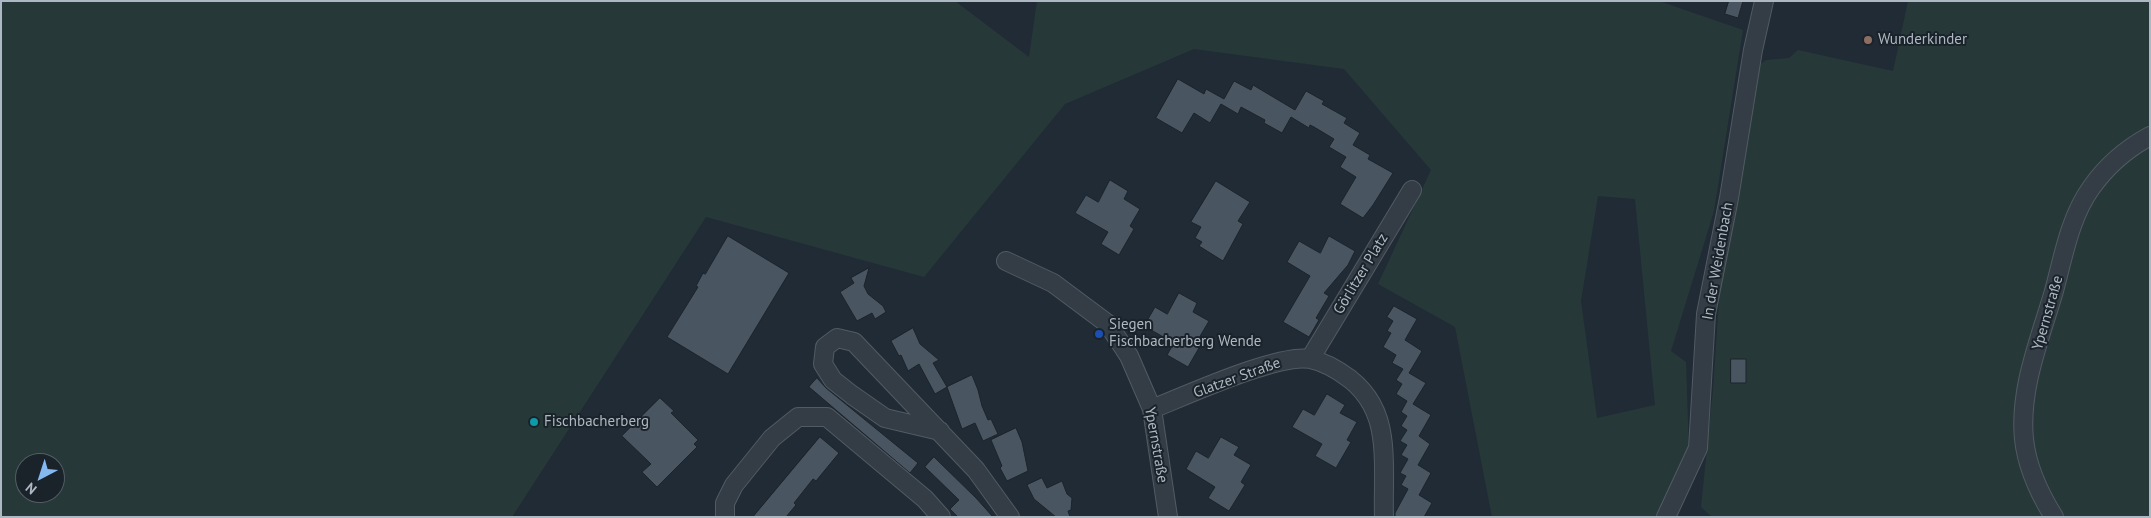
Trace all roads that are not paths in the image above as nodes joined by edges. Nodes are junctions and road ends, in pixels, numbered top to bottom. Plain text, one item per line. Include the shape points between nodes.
1 (1764, 1) edge
2 (2150, 136) edge
3 (1412, 190) dead end
4 (1006, 261) dead end
5 (1310, 359) junction
6 (1152, 409) junction
7 (940, 431) junction
8 (725, 517) edge
9 (941, 517) edge
10 (1010, 517) edge
11 (1168, 517) edge
12 (1384, 517) edge
13 (1666, 517) edge
14 (2054, 517) edge

1 - 13 street, In der Weidenbach via 1706,314 1698,448
2 - 14 street, Ypernstraße via 2130,147 2107,167 2090,190 2076,218 2028,384 2024,440 2030,470
3 - 5 street, Görlitzer Platz
4 - 6 street, Ypernstraße via 1053,283 1108,324 1129,356
5 - 6 street, Glatzer Straße via 1292,358 1250,371
5 - 12 street, Glatzer Straße via 1335,367 1360,387 1375,409 1382,438
6 - 11 street, Ypernstraße
7 - 7 street via 854,342 837,338 825,347 823,364 833,380 852,395 885,418
7 - 10 street via 976,470
8 - 9 street via 725,503 734,485 772,438 798,417 827,417 925,499

